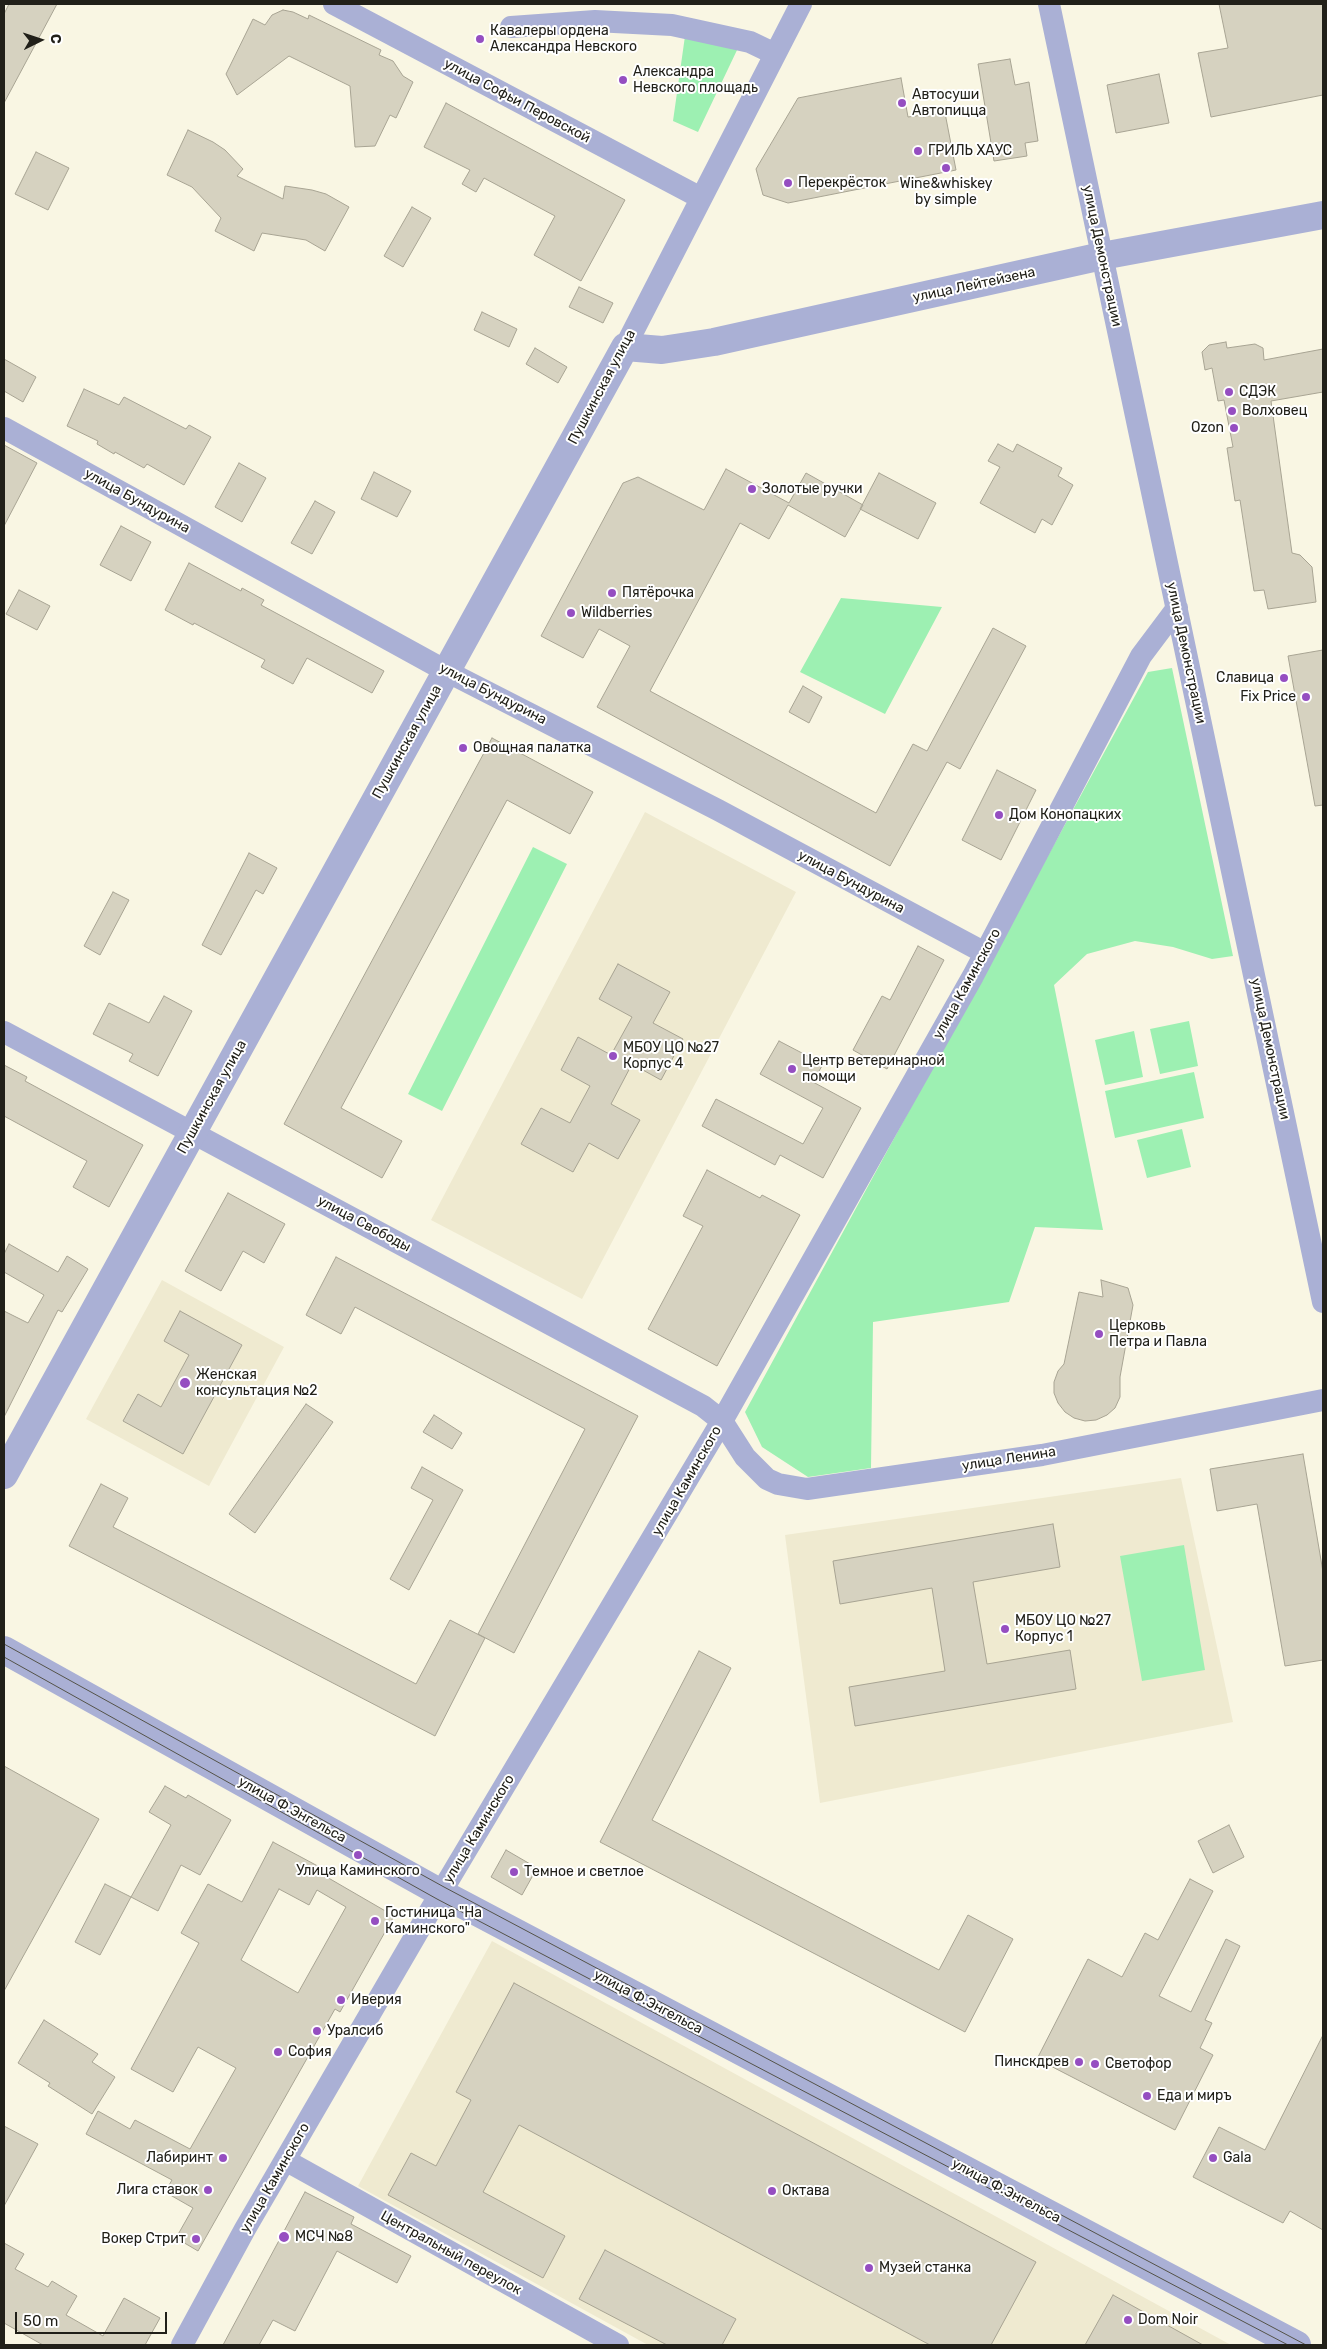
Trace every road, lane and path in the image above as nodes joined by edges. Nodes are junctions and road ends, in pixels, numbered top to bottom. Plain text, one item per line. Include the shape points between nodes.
1 (334, 4) edge
2 (801, 4) edge
3 (1049, 4) edge
4 (512, 27) dead end
5 (775, 54) junction
6 (701, 198) junction
7 (1323, 215) edge
8 (1102, 256) junction
9 (625, 347) junction
10 (4, 428) edge
11 (1176, 608) junction
12 (446, 671) junction
13 (985, 953) junction
14 (4, 1032) edge
15 (192, 1133) junction
16 (1323, 1302) edge
17 (1323, 1400) edge
18 (722, 1421) junction
19 (4, 1475) edge
20 (4, 1650) edge
21 (441, 1893) junction
22 (285, 2160) junction
23 (182, 2345) edge
24 (618, 2345) edge
25 (1297, 2345) edge

1 - 6 street, улица Софьи Перовской
2 - 5 street, Пушкинская улица
3 - 8 street, улица Демонстрации
4 - 5 street via 595,21 672,25 750,42
5 - 6 street, Пушкинская улица
6 - 9 street, Пушкинская улица
7 - 8 street, улица Лейтейзена
8 - 9 street, улица Лейтейзена via 714,342 662,350
8 - 11 street, улица Демонстрации
9 - 12 street, Пушкинская улица
10 - 12 street, улица Бундурина
11 - 13 street, улица Каминского via 1141,656
11 - 16 street, улица Демонстрации
12 - 13 street, улица Бундурина via 718,810
12 - 15 street, Пушкинская улица
13 - 18 street, улица Каминского
14 - 15 street, улица Свободы
15 - 18 street, улица Свободы via 703,1406
15 - 19 street, Пушкинская улица
17 - 18 street, улица Ленина via 1042,1455 806,1489 767,1479 744,1457
18 - 21 street, улица Каминского
20 - 21 street, улица Ф.Энгельса
21 - 22 street, улица Каминского
21 - 25 street, улица Ф.Энгельса
22 - 23 street, улица Каминского
22 - 24 street, Центральный переулок

